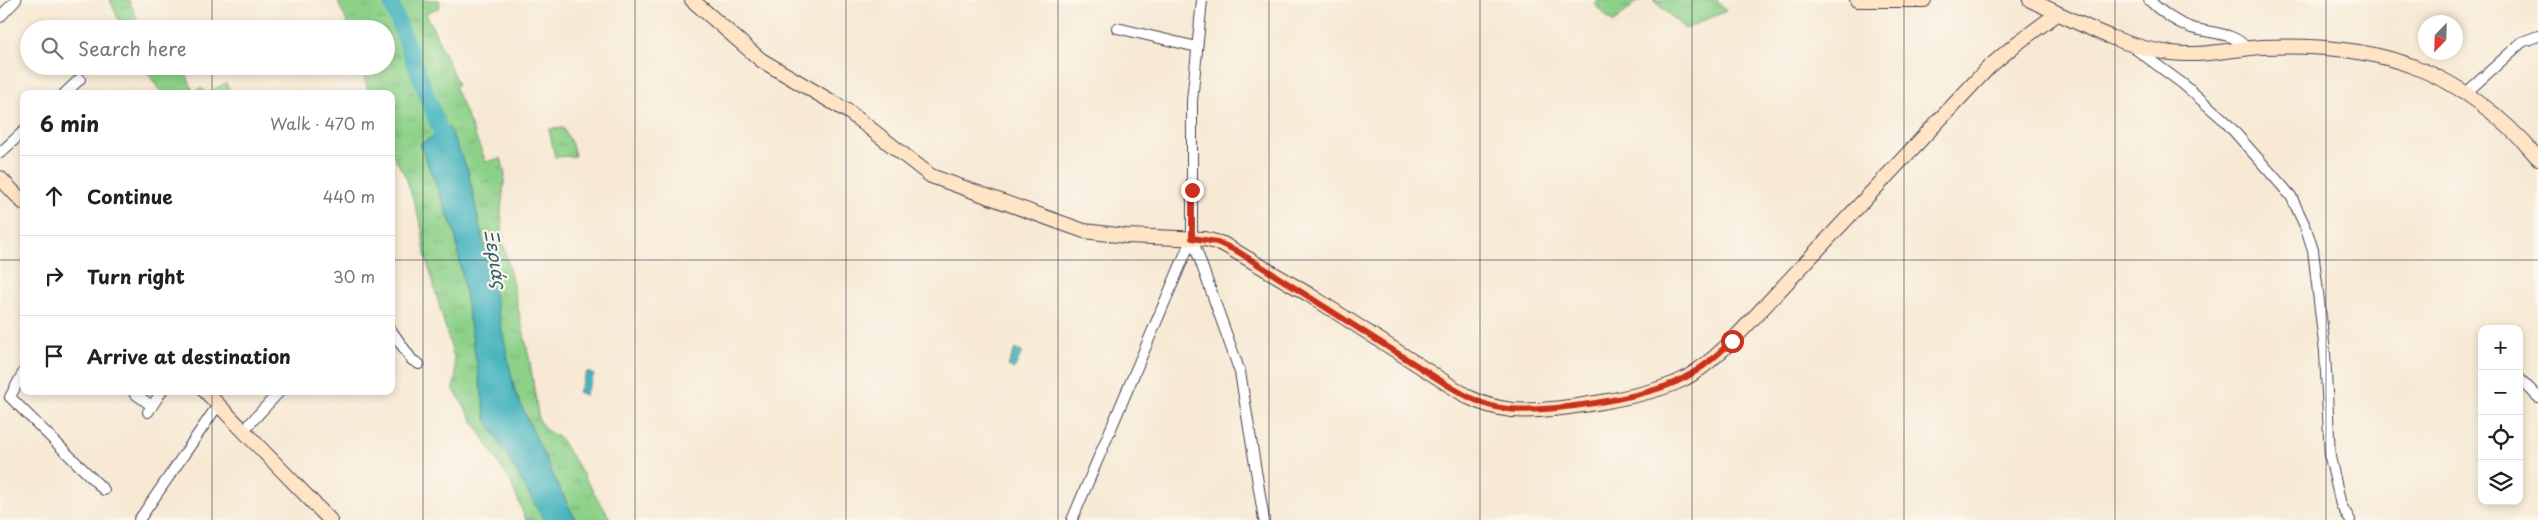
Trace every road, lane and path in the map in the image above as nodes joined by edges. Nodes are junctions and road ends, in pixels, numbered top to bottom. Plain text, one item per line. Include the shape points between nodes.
1 (16, 0) edge
2 (692, 0) edge
3 (1202, 0) edge
4 (1857, 0) edge
5 (1924, 0) edge
6 (2030, 0) edge
7 (2149, 0) edge
8 (2057, 14) junction
9 (0, 17) edge
10 (1116, 28) dead end
11 (2538, 36) edge
12 (2129, 44) junction
13 (1197, 47) junction
14 (2247, 49) junction
15 (80, 79) dead end
16 (68, 90) edge
17 (2466, 93) junction
18 (20, 135) edge
19 (0, 153) edge
20 (2538, 158) edge
21 (0, 178) edge
22 (20, 199) edge
23 (1192, 238) junction
24 (395, 336) edge
25 (419, 364) dead end
26 (20, 378) edge
27 (2523, 382) edge
28 (136, 395) edge
29 (159, 395) edge
30 (209, 395) edge
31 (276, 395) edge
32 (2538, 397) edge
33 (218, 405) junction
34 (243, 431) junction
35 (104, 490) dead end
36 (324, 518) edge
37 (139, 520) edge
38 (1072, 520) edge
39 (1264, 520) edge
40 (2350, 520) edge

1 - 9 street
2 - 23 street via 761,60 849,112 936,178 1084,231 1135,237
3 - 13 street
4 - 5 street
6 - 8 street
7 - 14 street via 2188,27 2235,38
8 - 12 street
8 - 23 street via 1989,67 1732,341 1683,379 1647,392 1561,407 1520,410 1485,404 1449,386 1237,251 1217,242
10 - 13 street
11 - 17 street via 2522,42
12 - 14 street via 2190,55
12 - 40 street via 2224,120 2277,178 2295,204 2313,250 2325,352 2330,457 2341,505
13 - 23 street via 1190,129
14 - 17 street via 2329,48 2379,55 2417,67
15 - 16 street
17 - 20 street via 2509,125
18 - 19 street
21 - 22 street
23 - 38 street
23 - 39 street via 1240,372
24 - 25 street via 412,360
26 - 35 street via 10,397
27 - 32 street
28 - 29 street via 150,409
30 - 33 street
31 - 34 street
33 - 34 street
33 - 37 street
34 - 36 street

